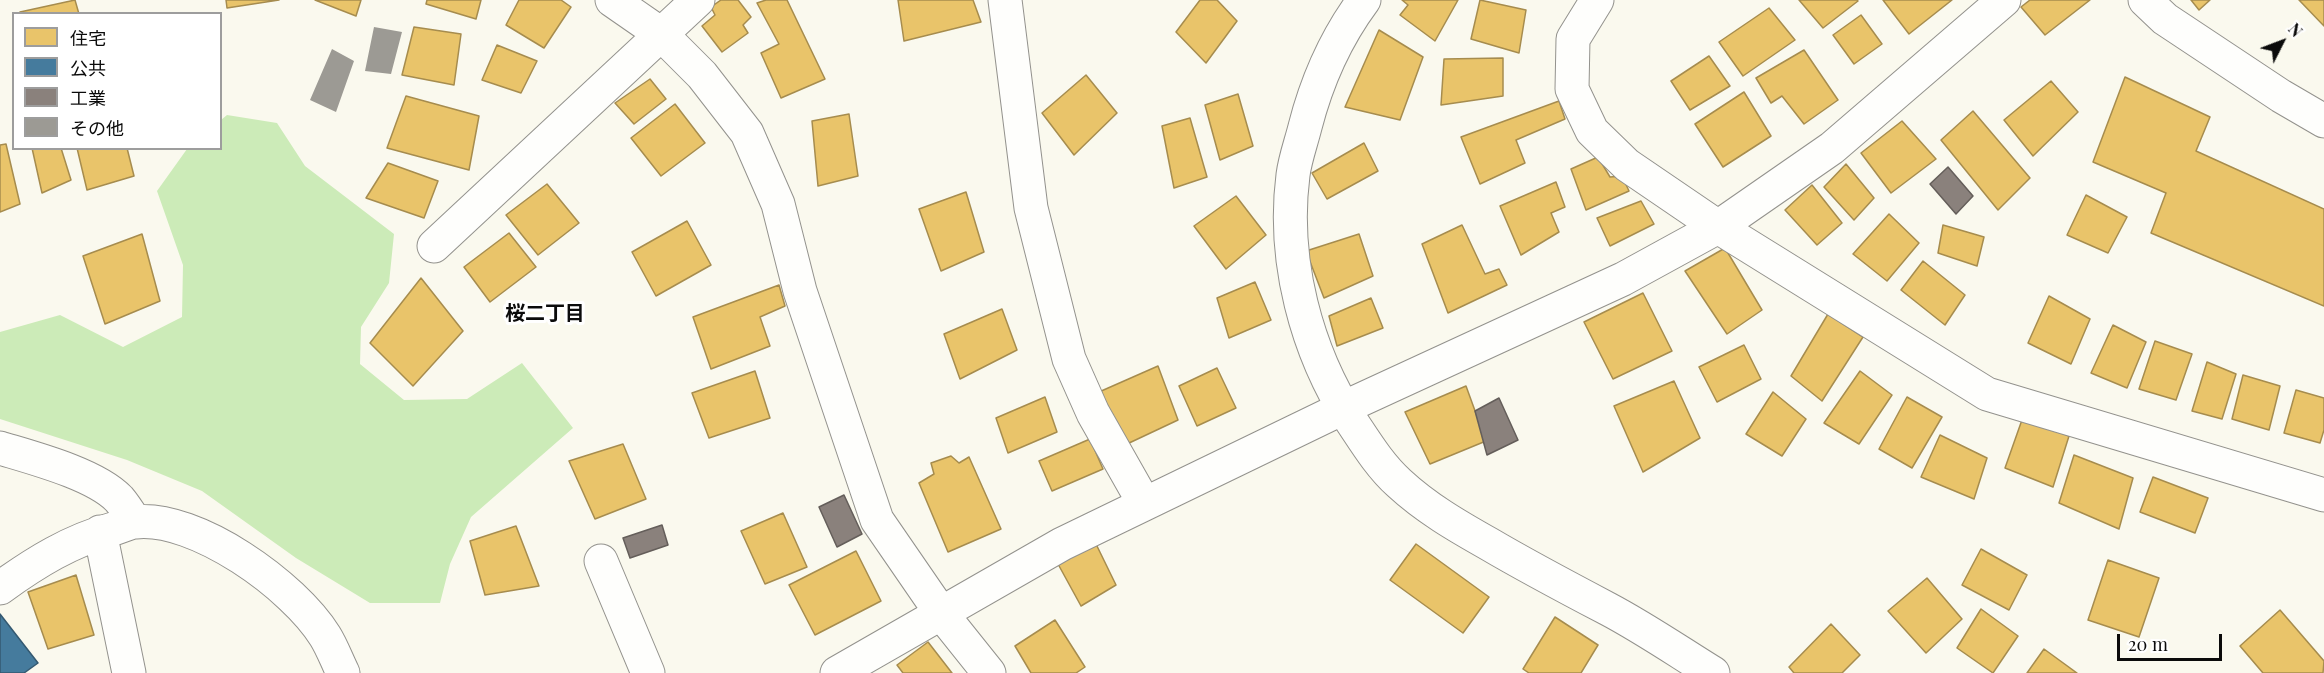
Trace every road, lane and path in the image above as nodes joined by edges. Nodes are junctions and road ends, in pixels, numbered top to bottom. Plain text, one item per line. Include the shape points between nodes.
1 (612, 0) edge
2 (698, 0) edge
3 (1005, 0) edge
4 (1364, 0) edge
5 (1597, 0) edge
6 (2004, 0) edge
7 (2145, 0) edge
8 (661, 34) junction
9 (2324, 121) edge
10 (1718, 227) junction
11 (434, 246) dead end
12 (1343, 408) junction
13 (0, 448) edge
14 (2324, 495) edge
15 (1144, 503) junction
16 (135, 522) junction
17 (100, 532) junction
18 (601, 561) dead end
19 (0, 588) edge
20 (941, 613) junction
21 (129, 673) edge
22 (343, 673) edge
23 (648, 673) edge
24 (837, 673) edge
25 (989, 673) edge
26 (1713, 673) edge

1 - 8 street
2 - 8 street
3 - 15 street via 1031,208 1069,359 1093,413
4 - 12 street via 1347,22 1315,88 1293,174 1295,280 1324,371
5 - 10 street via 1573,39 1572,89 1592,130 1627,165
6 - 10 street via 1832,148
7 - 9 street via 2165,19
8 - 11 street
8 - 20 street via 702,75 747,134 778,204 800,291 877,520
10 - 12 street via 1623,279
10 - 14 street via 1987,394
12 - 15 street
12 - 26 street via 1373,455 1436,514
13 - 16 street via 89,480 117,498
15 - 20 street via 1062,544
16 - 17 street
16 - 22 street via 178,526 231,550 282,585 325,635
17 - 19 street via 64,546
17 - 21 street
18 - 23 street
20 - 24 street
20 - 25 street

